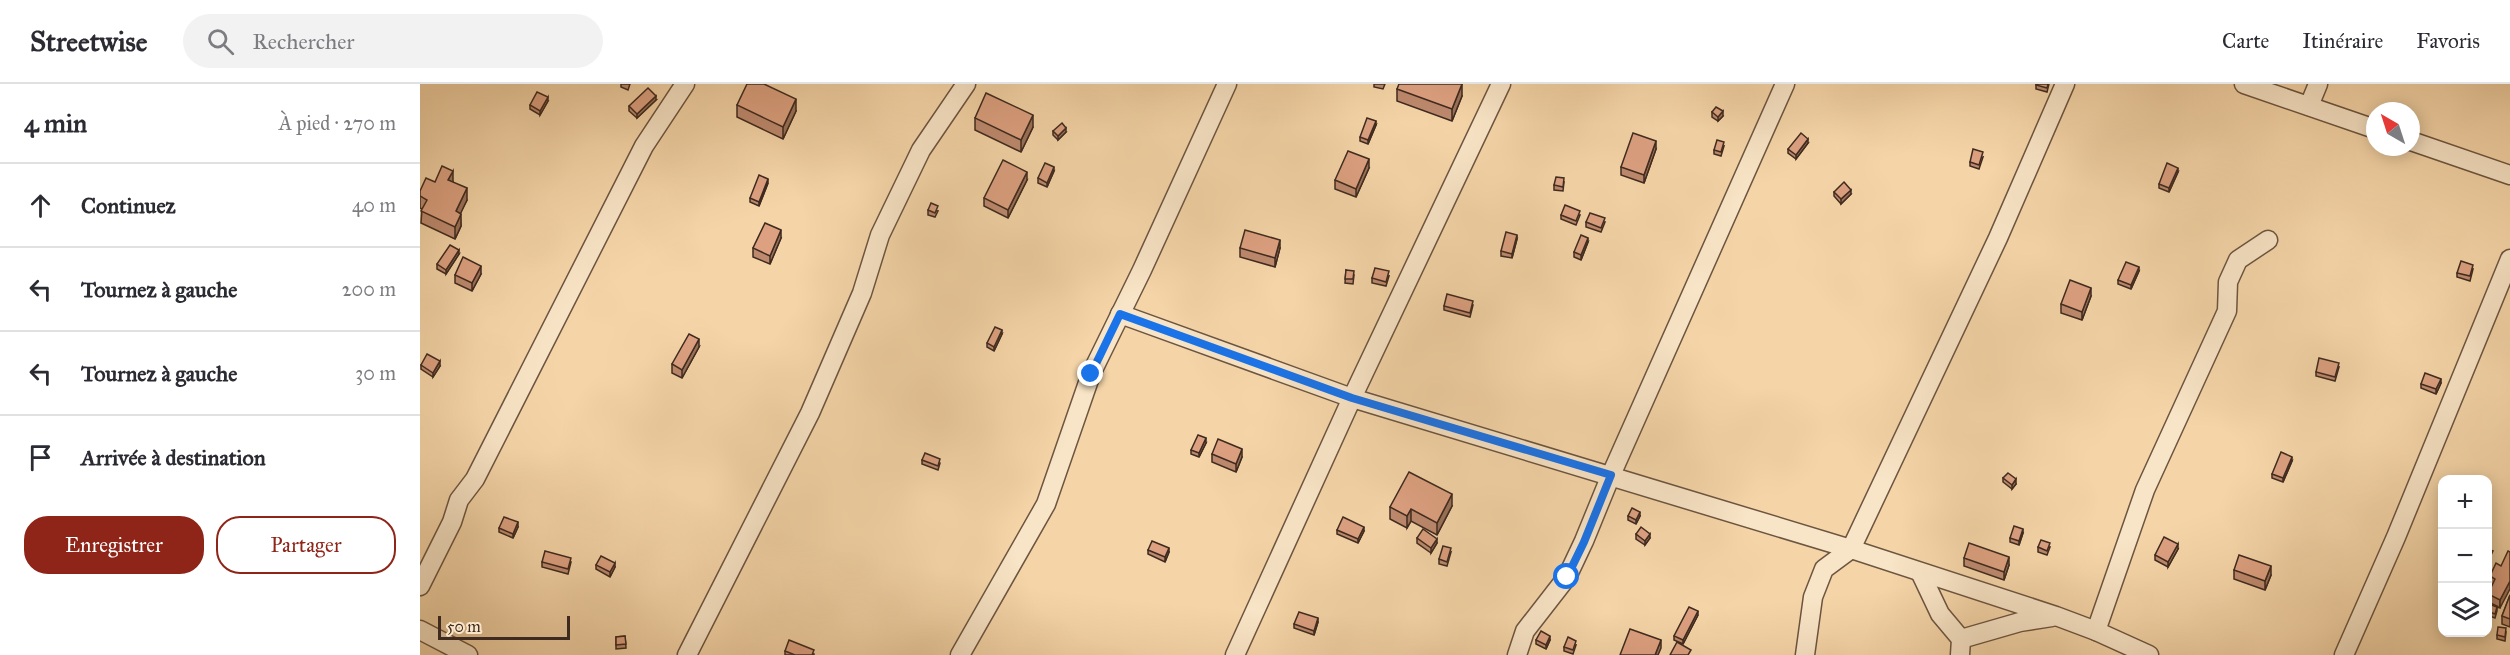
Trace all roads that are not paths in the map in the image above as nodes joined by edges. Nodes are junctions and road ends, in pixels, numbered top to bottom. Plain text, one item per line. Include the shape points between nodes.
1 (685, 84) edge
2 (966, 84) edge
3 (1227, 84) edge
4 (1501, 84) edge
5 (1785, 84) edge
6 (2065, 84) edge
7 (2244, 84) edge
8 (2318, 84) edge
9 (2309, 106) junction
10 (2366, 126) edge
11 (2420, 144) edge
12 (2510, 175) edge
13 (2268, 240) dead end
14 (2510, 259) edge
15 (1120, 314) junction
16 (1352, 398) junction
17 (1611, 475) junction
18 (1851, 549) junction
19 (1921, 574) junction
20 (420, 586) edge
21 (2056, 616) junction
22 (420, 630) edge
23 (2096, 630) junction
24 (1960, 647) edge
25 (468, 655) edge
26 (687, 655) edge
27 (960, 655) edge
28 (1235, 655) edge
29 (1517, 655) edge
30 (1805, 655) edge
31 (2149, 655) edge
32 (2344, 655) edge

1 - 20 street via 644,146 475,479 459,500
2 - 26 street via 921,150 880,236 862,293 810,413
3 - 15 street
4 - 16 street
5 - 17 street
6 - 18 street via 1998,238
7 - 9 street
8 - 9 street
9 - 10 street
11 - 12 street
13 - 23 street via 2238,260 2228,282 2227,311 2145,490
14 - 32 street
15 - 16 street
15 - 27 street via 1091,374 1046,504
16 - 17 street
16 - 28 street
17 - 18 street
17 - 29 street via 1567,577 1525,631
18 - 19 street
18 - 30 street via 1824,569 1813,597
19 - 21 street
19 - 24 street
21 - 23 street
21 - 24 street via 2020,622
22 - 25 street
23 - 31 street

